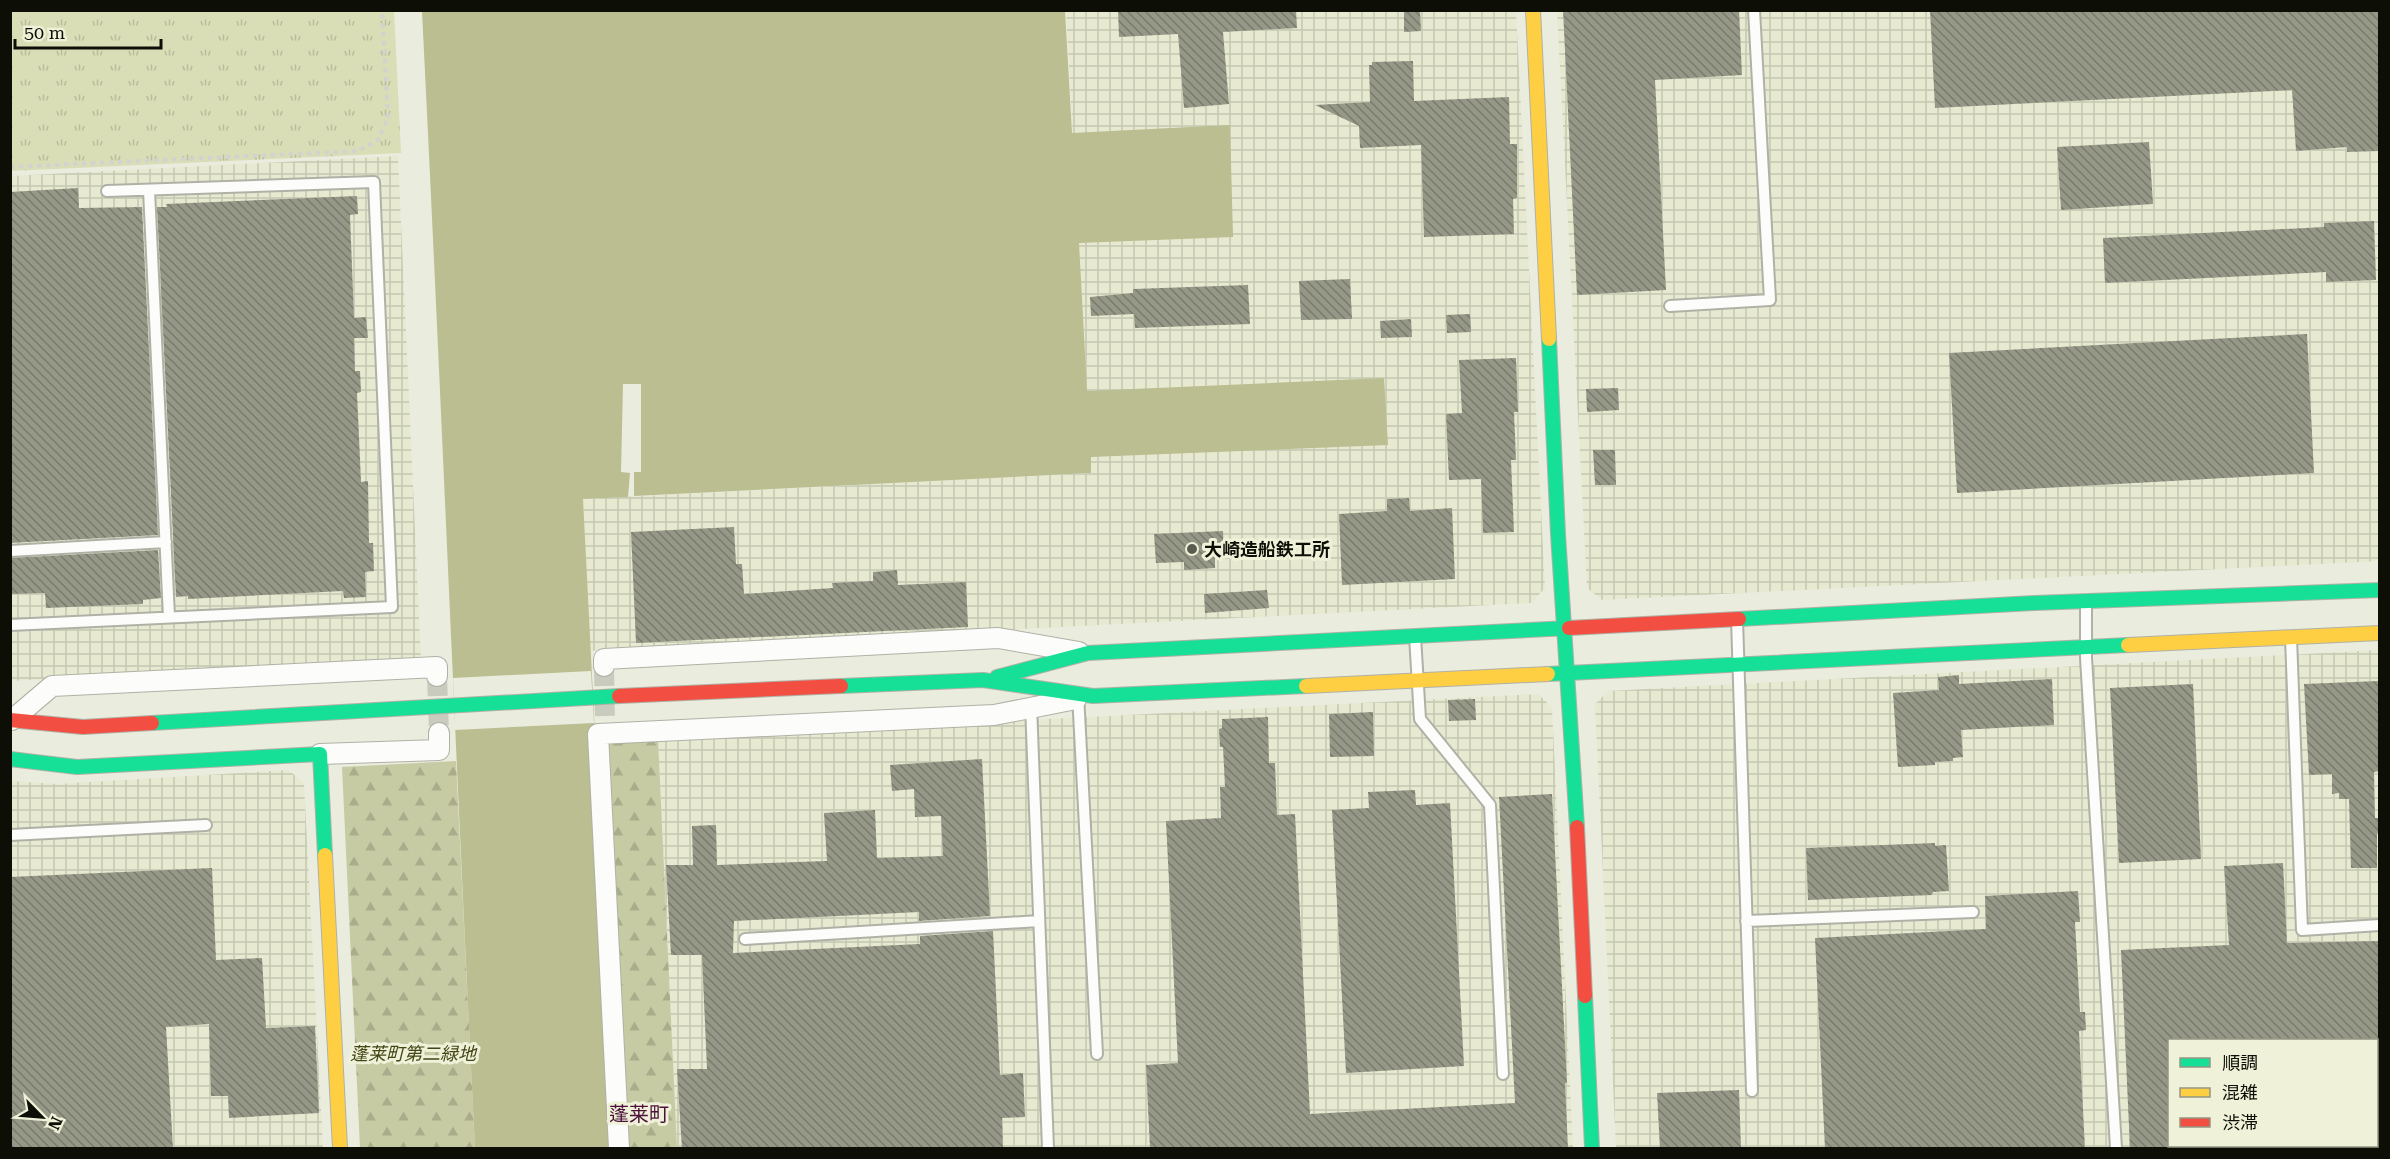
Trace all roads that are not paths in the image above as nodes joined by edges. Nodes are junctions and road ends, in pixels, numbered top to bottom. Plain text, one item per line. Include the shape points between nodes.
1 (1533, 10) edge
2 (1754, 10) edge
3 (149, 190) junction
4 (107, 191) dead end
5 (1670, 306) dead end
6 (166, 542) junction
7 (10, 550) edge
8 (2379, 590) edge
9 (2086, 601) junction
10 (169, 617) junction
11 (1737, 619) junction
12 (10, 625) edge
13 (1564, 627) junction
14 (2379, 633) edge
15 (1415, 636) junction
16 (2291, 637) junction
17 (2086, 647) junction
18 (1088, 653) junction
19 (1738, 665) junction
20 (604, 666) dead end
21 (1030, 668) junction
22 (1567, 674) junction
23 (437, 676) dead end
24 (984, 680) junction
25 (1418, 681) junction
26 (1030, 687) junction
27 (1083, 696) junction
28 (1031, 708) junction
29 (11, 720) edge
30 (83, 727) junction
31 (439, 733) tunnel mouth
32 (42, 736) dead end
33 (320, 754) junction
34 (10, 759) edge
35 (206, 825) dead end
36 (10, 835) edge
37 (1973, 912) dead end
38 (1039, 921) junction
39 (1746, 921) junction
40 (2379, 925) edge
41 (745, 939) dead end
42 (1097, 1054) dead end
43 (1503, 1074) dead end
44 (1752, 1091) dead end
45 (340, 1149) edge
46 (620, 1149) edge
47 (1048, 1149) edge
48 (1592, 1149) edge
49 (2116, 1149) edge

1 - 13 street
2 - 5 lane via 1770,300
3 - 4 lane
3 - 6 lane
3 - 10 lane via 374,182 392,607
6 - 7 lane
6 - 10 lane
8 - 9 street
9 - 11 street
9 - 17 lane
10 - 12 lane
11 - 13 street
11 - 19 lane
13 - 15 street
13 - 22 street
14 - 16 street
15 - 18 street
15 - 25 lane
16 - 17 street
16 - 40 lane via 2302,930
17 - 19 street
17 - 49 lane
18 - 20 street via 998,638 604,658
18 - 21 street
19 - 22 street
19 - 39 lane
21 - 24 street
21 - 26 lane
22 - 25 street
22 - 48 street
23 - 29 street via 437,667 52,686
24 - 26 street
24 - 30 street via 454,704
25 - 27 street
25 - 43 lane via 1420,719 1490,805
26 - 27 street
26 - 28 lane
27 - 28 street
27 - 42 lane
28 - 38 lane
28 - 46 street via 994,715 606,728 598,734
29 - 30 street
30 - 32 street
31 - 33 street via 439,750
33 - 34 street via 77,766
33 - 45 street
35 - 36 lane
37 - 39 lane
38 - 41 lane
38 - 47 lane
39 - 44 lane

